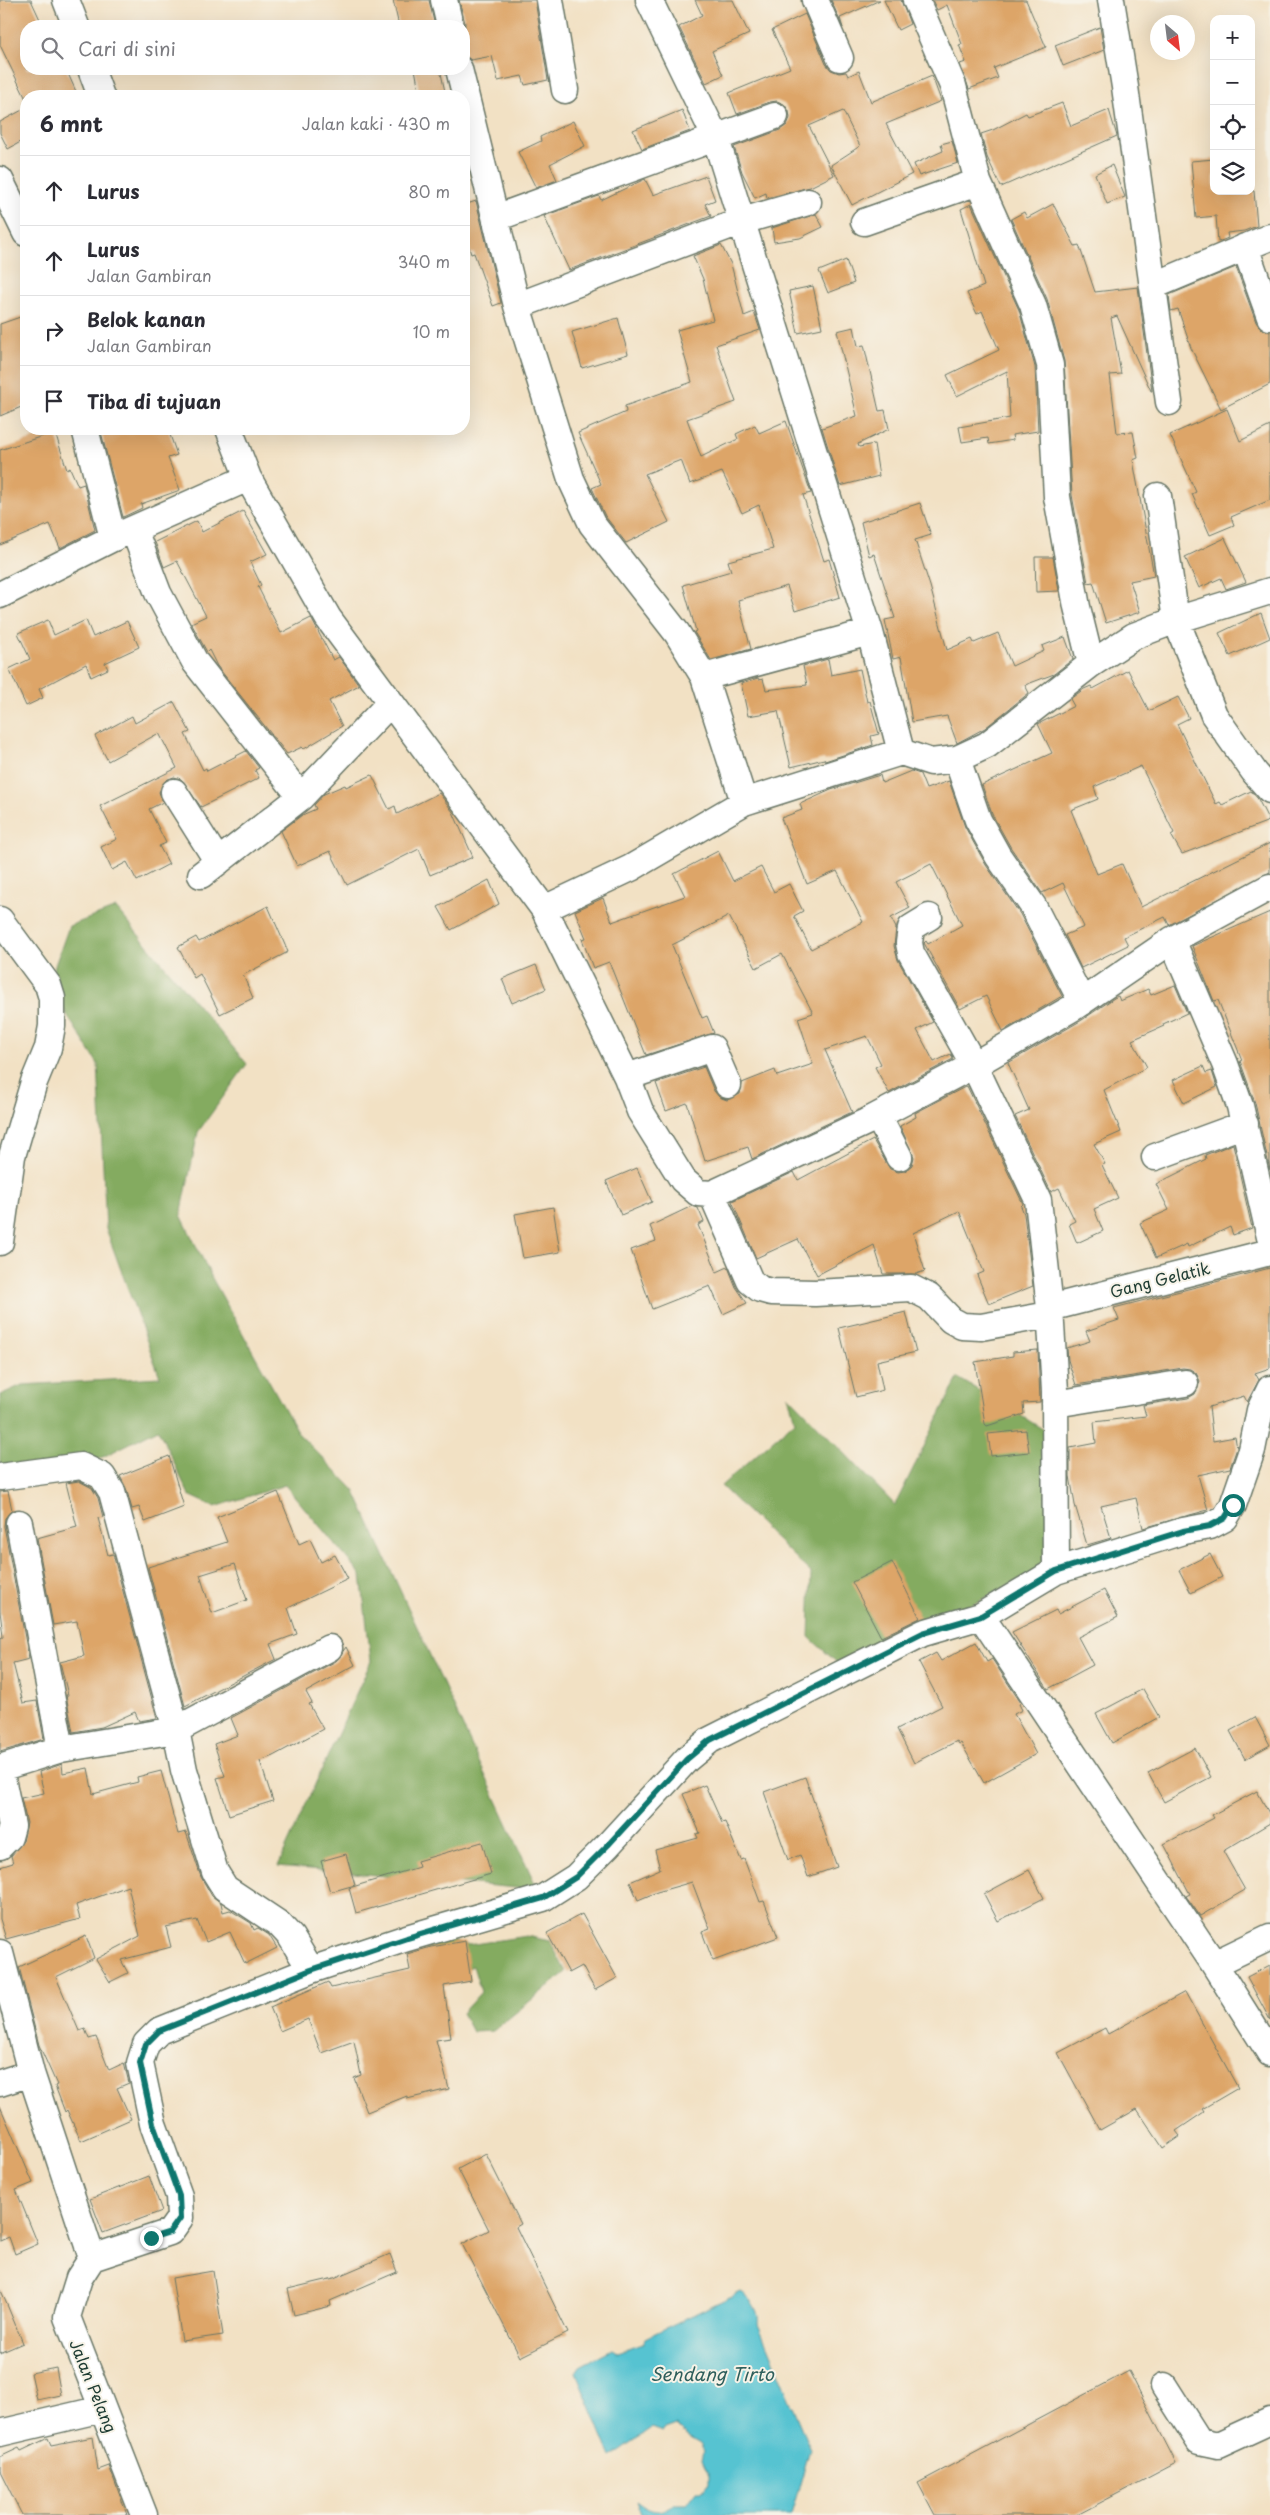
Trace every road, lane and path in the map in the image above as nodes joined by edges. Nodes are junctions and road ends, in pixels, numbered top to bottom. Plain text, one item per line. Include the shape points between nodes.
1 (66, 0) edge
2 (444, 0) edge
3 (550, 0) edge
4 (650, 0) edge
5 (815, 0) edge
6 (916, 0) edge
7 (1111, 0) edge
8 (74, 20) edge
9 (449, 20) edge
10 (840, 58) dead end
11 (93, 75) edge
12 (460, 75) edge
13 (99, 90) edge
14 (463, 90) edge
15 (565, 90) dead end
16 (470, 116) edge
17 (775, 116) dead end
18 (715, 136) junction
19 (0, 180) edge
20 (978, 182) junction
21 (808, 202) dead end
22 (496, 218) junction
23 (20, 221) edge
24 (742, 221) junction
25 (864, 222) dead end
26 (1270, 237) edge
27 (1245, 247) junction
28 (1153, 286) junction
29 (518, 306) junction
30 (1270, 317) edge
31 (1169, 402) dead end
32 (87, 435) edge
33 (231, 435) edge
34 (248, 478) junction
35 (1158, 496) dead end
36 (123, 534) junction
37 (1270, 591) edge
38 (0, 595) edge
39 (1176, 620) junction
40 (870, 632) junction
41 (1090, 664) junction
42 (704, 677) junction
43 (390, 704) junction
44 (901, 752) junction
45 (957, 759) junction
46 (1270, 790) edge
47 (174, 792) dead end
48 (301, 797) junction
49 (744, 802) junction
50 (1270, 887) edge
51 (544, 909) junction
52 (928, 917) dead end
53 (1, 924) edge
54 (1172, 940) junction
55 (1082, 1002) junction
56 (974, 1065) junction
57 (627, 1077) junction
58 (728, 1085) dead end
59 (878, 1116) junction
60 (1245, 1124) junction
61 (900, 1157) dead end
62 (1155, 1157) dead end
63 (712, 1194) junction
64 (3, 1195) edge
65 (1270, 1237) edge
66 (0, 1242) edge
67 (1270, 1252) edge
68 (1050, 1311) junction
69 (1185, 1383) dead end
70 (1270, 1389) edge
71 (1055, 1404) junction
72 (0, 1477) edge
73 (19, 1523) dead end
74 (1056, 1571) junction
75 (981, 1616) junction
76 (329, 1648) dead end
77 (176, 1730) junction
78 (61, 1749) junction
79 (0, 1769) edge
80 (0, 1846) edge
81 (1270, 1937) edge
82 (0, 1953) edge
83 (1214, 1964) junction
84 (311, 1970) junction
85 (1270, 2053) edge
86 (31, 2073) junction
87 (0, 2083) edge
88 (92, 2258) junction
89 (1164, 2386) dead end
90 (102, 2409) junction
91 (1269, 2423) edge
92 (0, 2433) edge
93 (144, 2515) edge

1 - 8 street
2 - 9 street
3 - 15 street
4 - 18 street
5 - 10 street
6 - 20 street via 953,86
7 - 28 street
11 - 13 street
12 - 14 street
16 - 22 street
17 - 18 street
18 - 22 street
18 - 24 street
19 - 23 street
20 - 25 street
20 - 41 street via 1033,305 1050,365 1057,497
21 - 24 street
22 - 29 street
24 - 29 street
24 - 40 street
26 - 27 street
27 - 28 street
27 - 30 street
28 - 31 street
29 - 42 street via 571,480 592,524 677,633
32 - 36 street
33 - 34 street
34 - 36 street
34 - 43 street via 328,618
35 - 39 street
36 - 38 street
36 - 48 street via 196,662
37 - 39 street
39 - 41 street via 1134,636
39 - 46 street via 1214,715 1254,773
40 - 42 street
40 - 44 street
41 - 45 street via 988,745
42 - 49 street
43 - 48 street
43 - 51 street
44 - 45 street via 931,762
44 - 49 street
45 - 55 street via 978,820 998,856 1033,906
47 - 48 street via 209,868
49 - 51 street via 631,868
50 - 54 street
51 - 57 street
52 - 56 street via 912,928 911,953
53 - 64 street via 48,985 52,998 48,1048 34,1082
54 - 55 street
54 - 60 street via 1225,1064
55 - 56 street
56 - 59 street
56 - 68 street via 1038,1200
57 - 58 street via 712,1048
57 - 63 street via 640,1111 683,1180 698,1193
59 - 61 street
59 - 63 street
60 - 62 street
60 - 65 street
63 - 68 street, Gang Gelatik via 740,1262 750,1281 760,1289 815,1293 910,1288 929,1297 951,1320 962,1326 981,1328
64 - 66 street
67 - 68 street, Gang Gelatik
68 - 71 street
69 - 71 street
70 - 74 street via 1260,1410 1252,1450 1233,1505 1225,1518 1210,1526 1183,1531
71 - 74 street
72 - 77 street via 80,1466 102,1476 112,1492
73 - 78 street
74 - 75 street
75 - 83 street
75 - 84 street via 923,1633 710,1740 687,1759 576,1877 543,1898
76 - 77 street
77 - 78 street
77 - 84 street via 184,1770 215,1872 225,1888 279,1924 292,1937
78 - 79 street
79 - 80 street via 12,1826 9,1837
81 - 83 street
82 - 86 street
83 - 85 street
84 - 88 street via 159,2031 146,2044 140,2063 153,2124 179,2196 180,2218 170,2232
86 - 87 street
86 - 88 street
88 - 90 street, Jalan Pelang via 79,2278 67,2317
89 - 91 street via 1199,2441 1218,2445
90 - 92 street
90 - 93 street, Jalan Pelang

